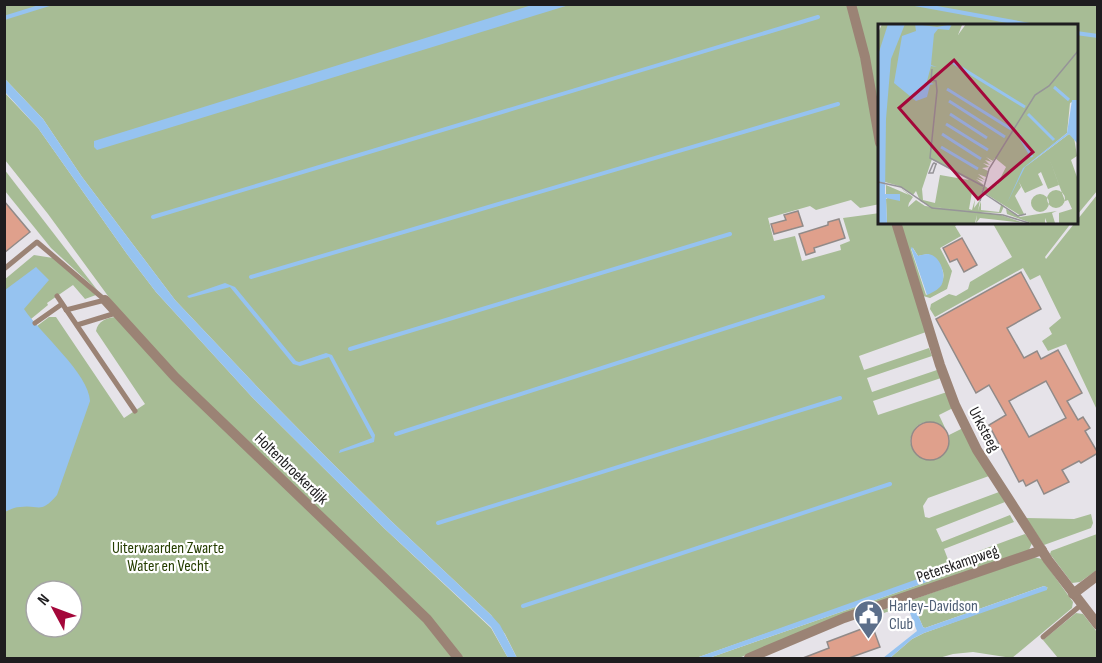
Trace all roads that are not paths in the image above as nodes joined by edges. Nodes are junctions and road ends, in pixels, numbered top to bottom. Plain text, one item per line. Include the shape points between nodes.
1 (851, 4) edge
2 (878, 132) edge
3 (897, 224) edge
4 (4, 269) edge
5 (57, 296) dead end
6 (105, 300) junction
7 (62, 304) junction
8 (66, 310) junction
9 (118, 313) junction
10 (35, 323) dead end
11 (76, 325) junction
12 (135, 411) dead end
13 (1042, 550) junction
14 (1098, 575) edge
15 (1073, 594) junction
16 (1081, 605) junction
17 (1098, 626) edge
18 (1043, 637) dead end
19 (458, 658) edge
20 (749, 658) edge

1 - 2 street
3 - 13 street, Urksteeg via 955,405 977,450
4 - 6 lane via 37,242
5 - 7 lane
6 - 8 lane
6 - 9 street, Holtenbroekerdijk
7 - 8 lane
7 - 10 lane
8 - 11 lane
9 - 11 lane
9 - 19 street, Holtenbroekerdijk via 175,376 427,619
11 - 12 lane
13 - 15 street, Urksteeg
13 - 20 street, Peterskampweg via 844,618
14 - 15 street
15 - 16 street, Urksteeg
16 - 17 street, Urksteeg
16 - 18 lane

